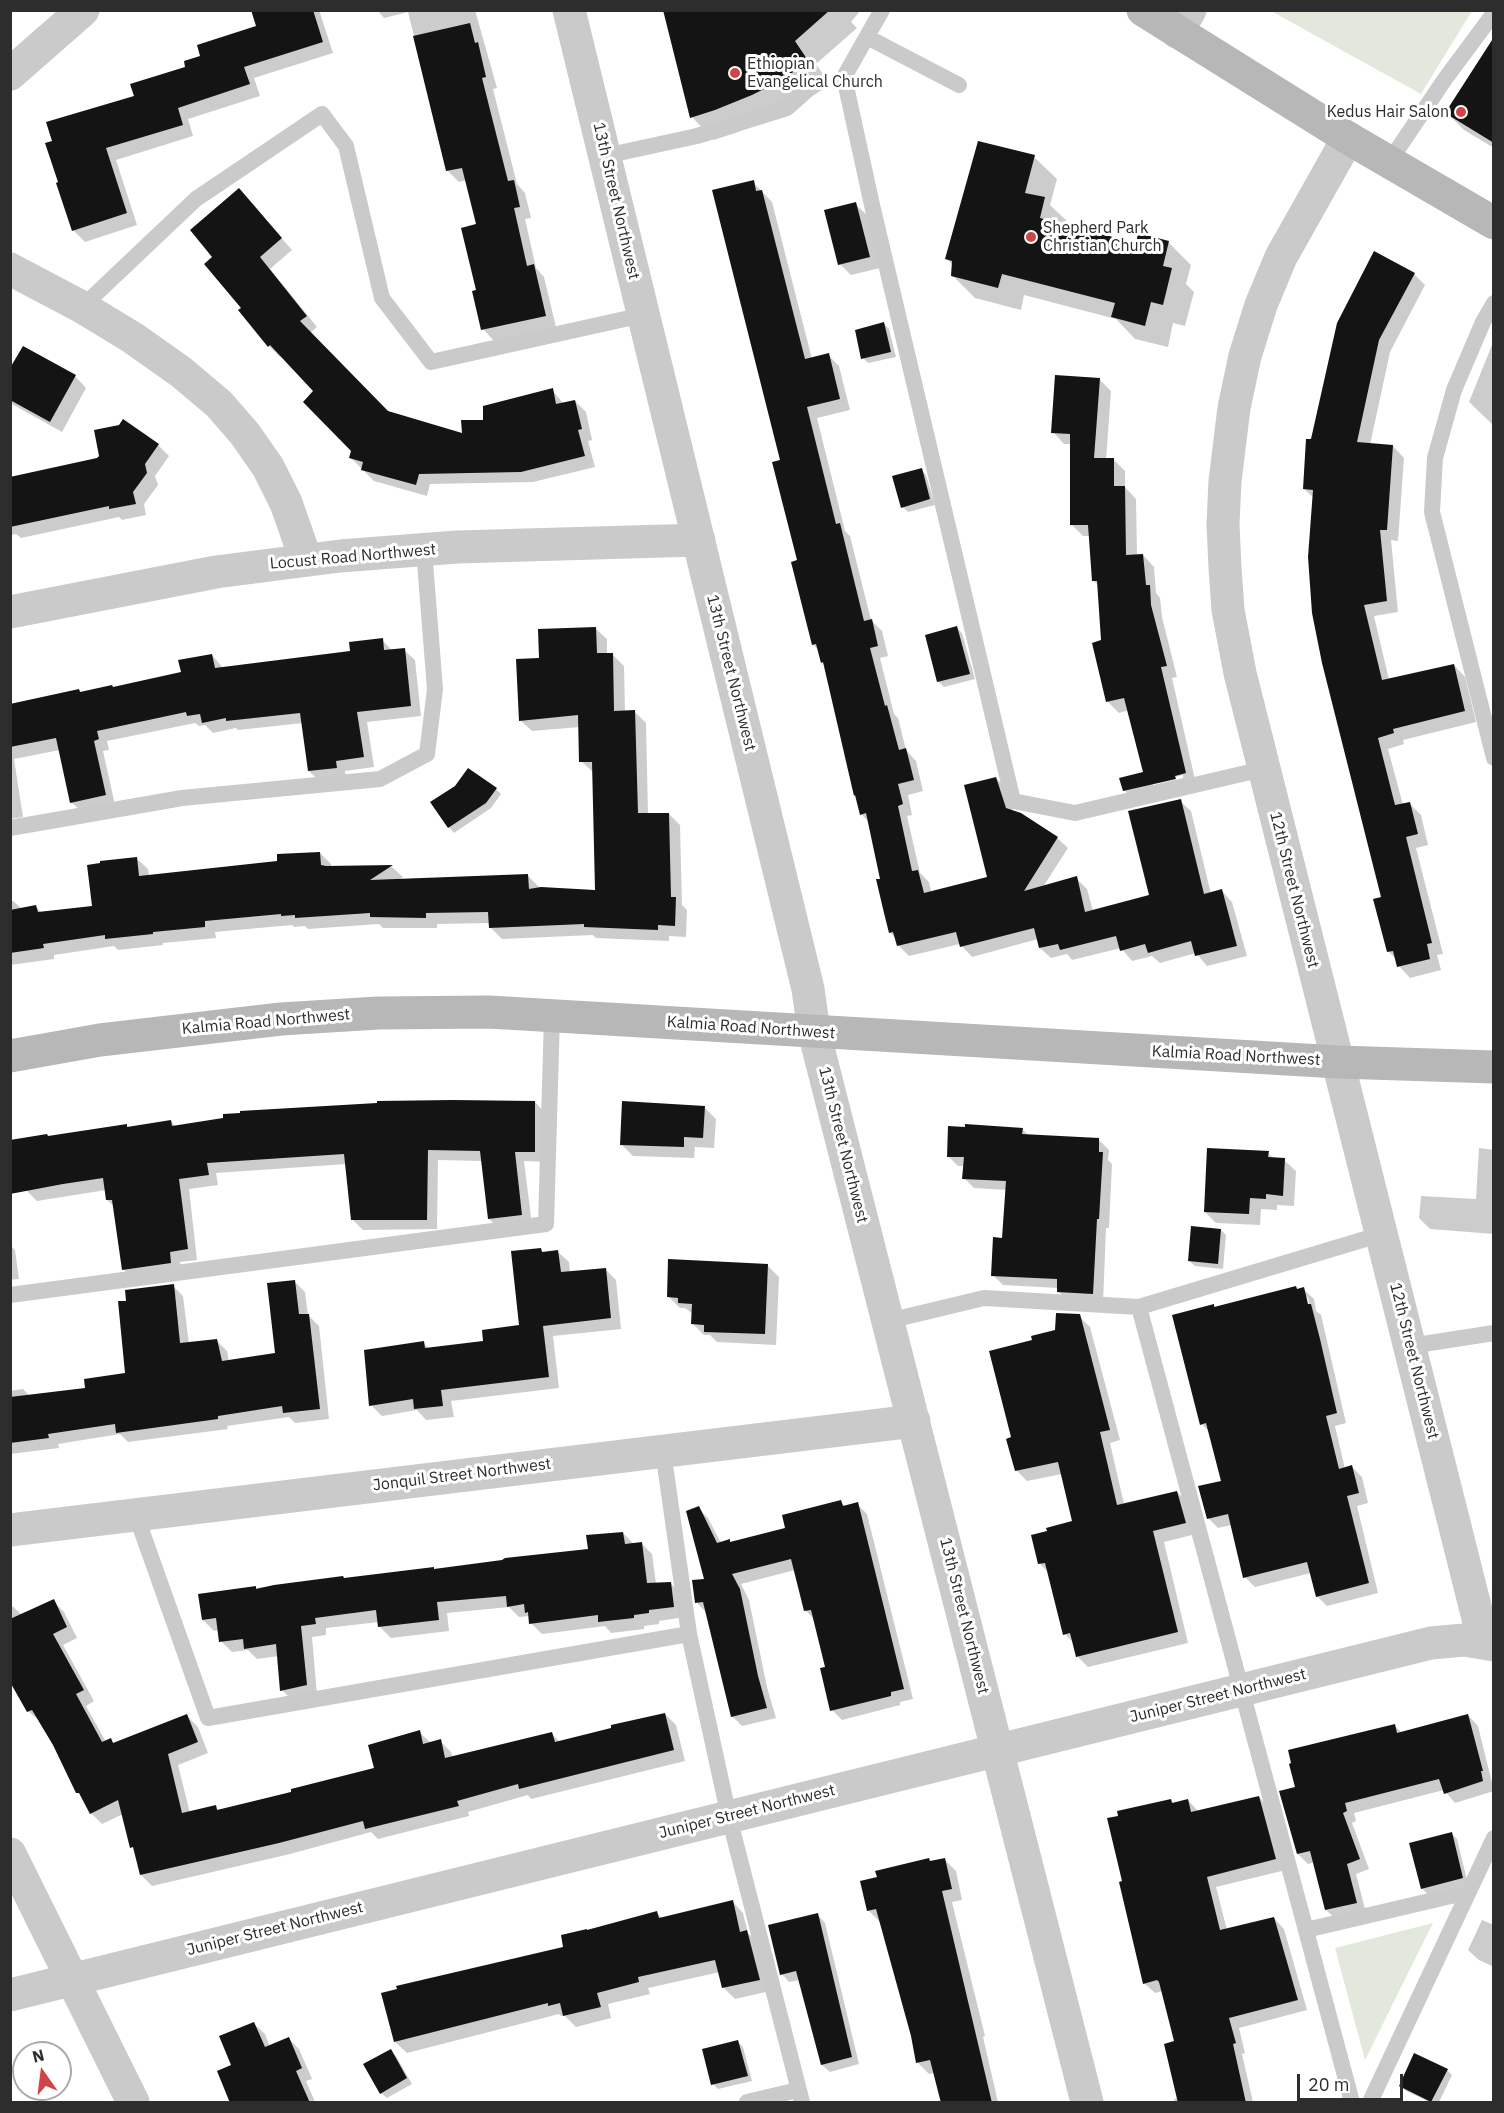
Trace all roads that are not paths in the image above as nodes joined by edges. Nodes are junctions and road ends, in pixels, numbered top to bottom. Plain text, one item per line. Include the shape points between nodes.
1 (83, 10) edge
2 (569, 10) edge
3 (882, 10) edge
4 (1143, 10) edge
5 (1494, 13) edge
6 (1184, 22) edge
7 (867, 37) junction
8 (10, 74) edge
9 (959, 85) dead end
10 (805, 92) dead end
11 (1348, 138) junction
12 (605, 156) junction
13 (1389, 162) junction
14 (1494, 223) edge
15 (13, 276) edge
16 (1494, 303) edge
17 (82, 307) junction
18 (643, 315) junction
19 (699, 540) junction
20 (424, 550) junction
21 (306, 560) junction
22 (10, 612) edge
23 (1494, 758) edge
24 (1263, 769) junction
25 (10, 828) edge
26 (552, 1016) junction
27 (814, 1032) junction
28 (10, 1056) edge
29 (1338, 1062) junction
30 (1494, 1067) edge
31 (1382, 1234) junction
32 (10, 1295) edge
33 (1139, 1307) junction
34 (888, 1322) junction
35 (1494, 1333) edge
36 (1410, 1346) junction
37 (914, 1421) junction
38 (663, 1451) junction
39 (136, 1515) junction
40 (10, 1530) edge
41 (689, 1634) junction
42 (1489, 1643) edge
43 (1242, 1690) junction
44 (997, 1750) junction
45 (729, 1817) junction
46 (1494, 1838) edge
47 (10, 1854) edge
48 (1468, 1892) junction
49 (1306, 1930) junction
50 (73, 1979) junction
51 (10, 1995) edge
52 (800, 2096) edge
53 (133, 2103) edge
54 (747, 2103) edge
55 (1087, 2103) edge
56 (1352, 2103) edge
57 (1370, 2103) edge

1 - 8 street
2 - 12 street, 13th Street Northwest
3 - 7 lane
4 - 6 street
5 - 13 lane
6 - 11 street
7 - 9 lane
7 - 24 lane via 844,77 1013,801 1075,813
10 - 12 lane via 788,108 697,136
11 - 13 street
11 - 24 street, 12th Street Northwest via 1293,233 1271,281 1245,356 1234,408 1225,481 1225,568 1235,653
12 - 18 street, 13th Street Northwest
13 - 14 street
15 - 17 street
16 - 23 lane via 1454,390 1435,458 1432,512
17 - 18 lane via 196,199 322,114 345,146 382,298 431,362
17 - 21 street via 181,372 232,419 257,450 277,485
18 - 19 street, 13th Street Northwest
19 - 20 street, Locust Road Northwest
19 - 27 street, 13th Street Northwest via 808,989
20 - 21 street, Locust Road Northwest
20 - 25 lane via 435,689 427,754 380,779 182,798
21 - 22 street, Locust Road Northwest via 216,572
24 - 29 street, 12th Street Northwest
26 - 27 street, Kalmia Road Northwest
26 - 28 street, Kalmia Road Northwest via 378,1013 281,1019 100,1040
26 - 32 lane via 546,1224
27 - 29 street, Kalmia Road Northwest
27 - 34 street, 13th Street Northwest
29 - 30 street, Kalmia Road Northwest
29 - 31 street, 12th Street Northwest
31 - 33 lane
31 - 36 street, 12th Street Northwest
33 - 34 lane via 984,1298
33 - 43 lane
34 - 37 street, 13th Street Northwest
35 - 36 lane
36 - 42 street, 12th Street Northwest
37 - 38 street, Jonquil Street Northwest
37 - 44 street, 13th Street Northwest
38 - 39 street, Jonquil Street Northwest
38 - 41 lane
39 - 40 street, Jonquil Street Northwest
39 - 41 lane via 208,1718
41 - 45 lane
42 - 43 street, Juniper Street Northwest via 1431,1643
43 - 44 street, Juniper Street Northwest
43 - 49 lane
44 - 45 street, Juniper Street Northwest
44 - 55 street, 13th Street Northwest
45 - 50 street, Juniper Street Northwest
45 - 52 lane
46 - 48 lane
47 - 50 street
48 - 49 lane
48 - 57 lane
49 - 56 lane
50 - 51 street, Juniper Street Northwest
50 - 53 street
52 - 54 lane

